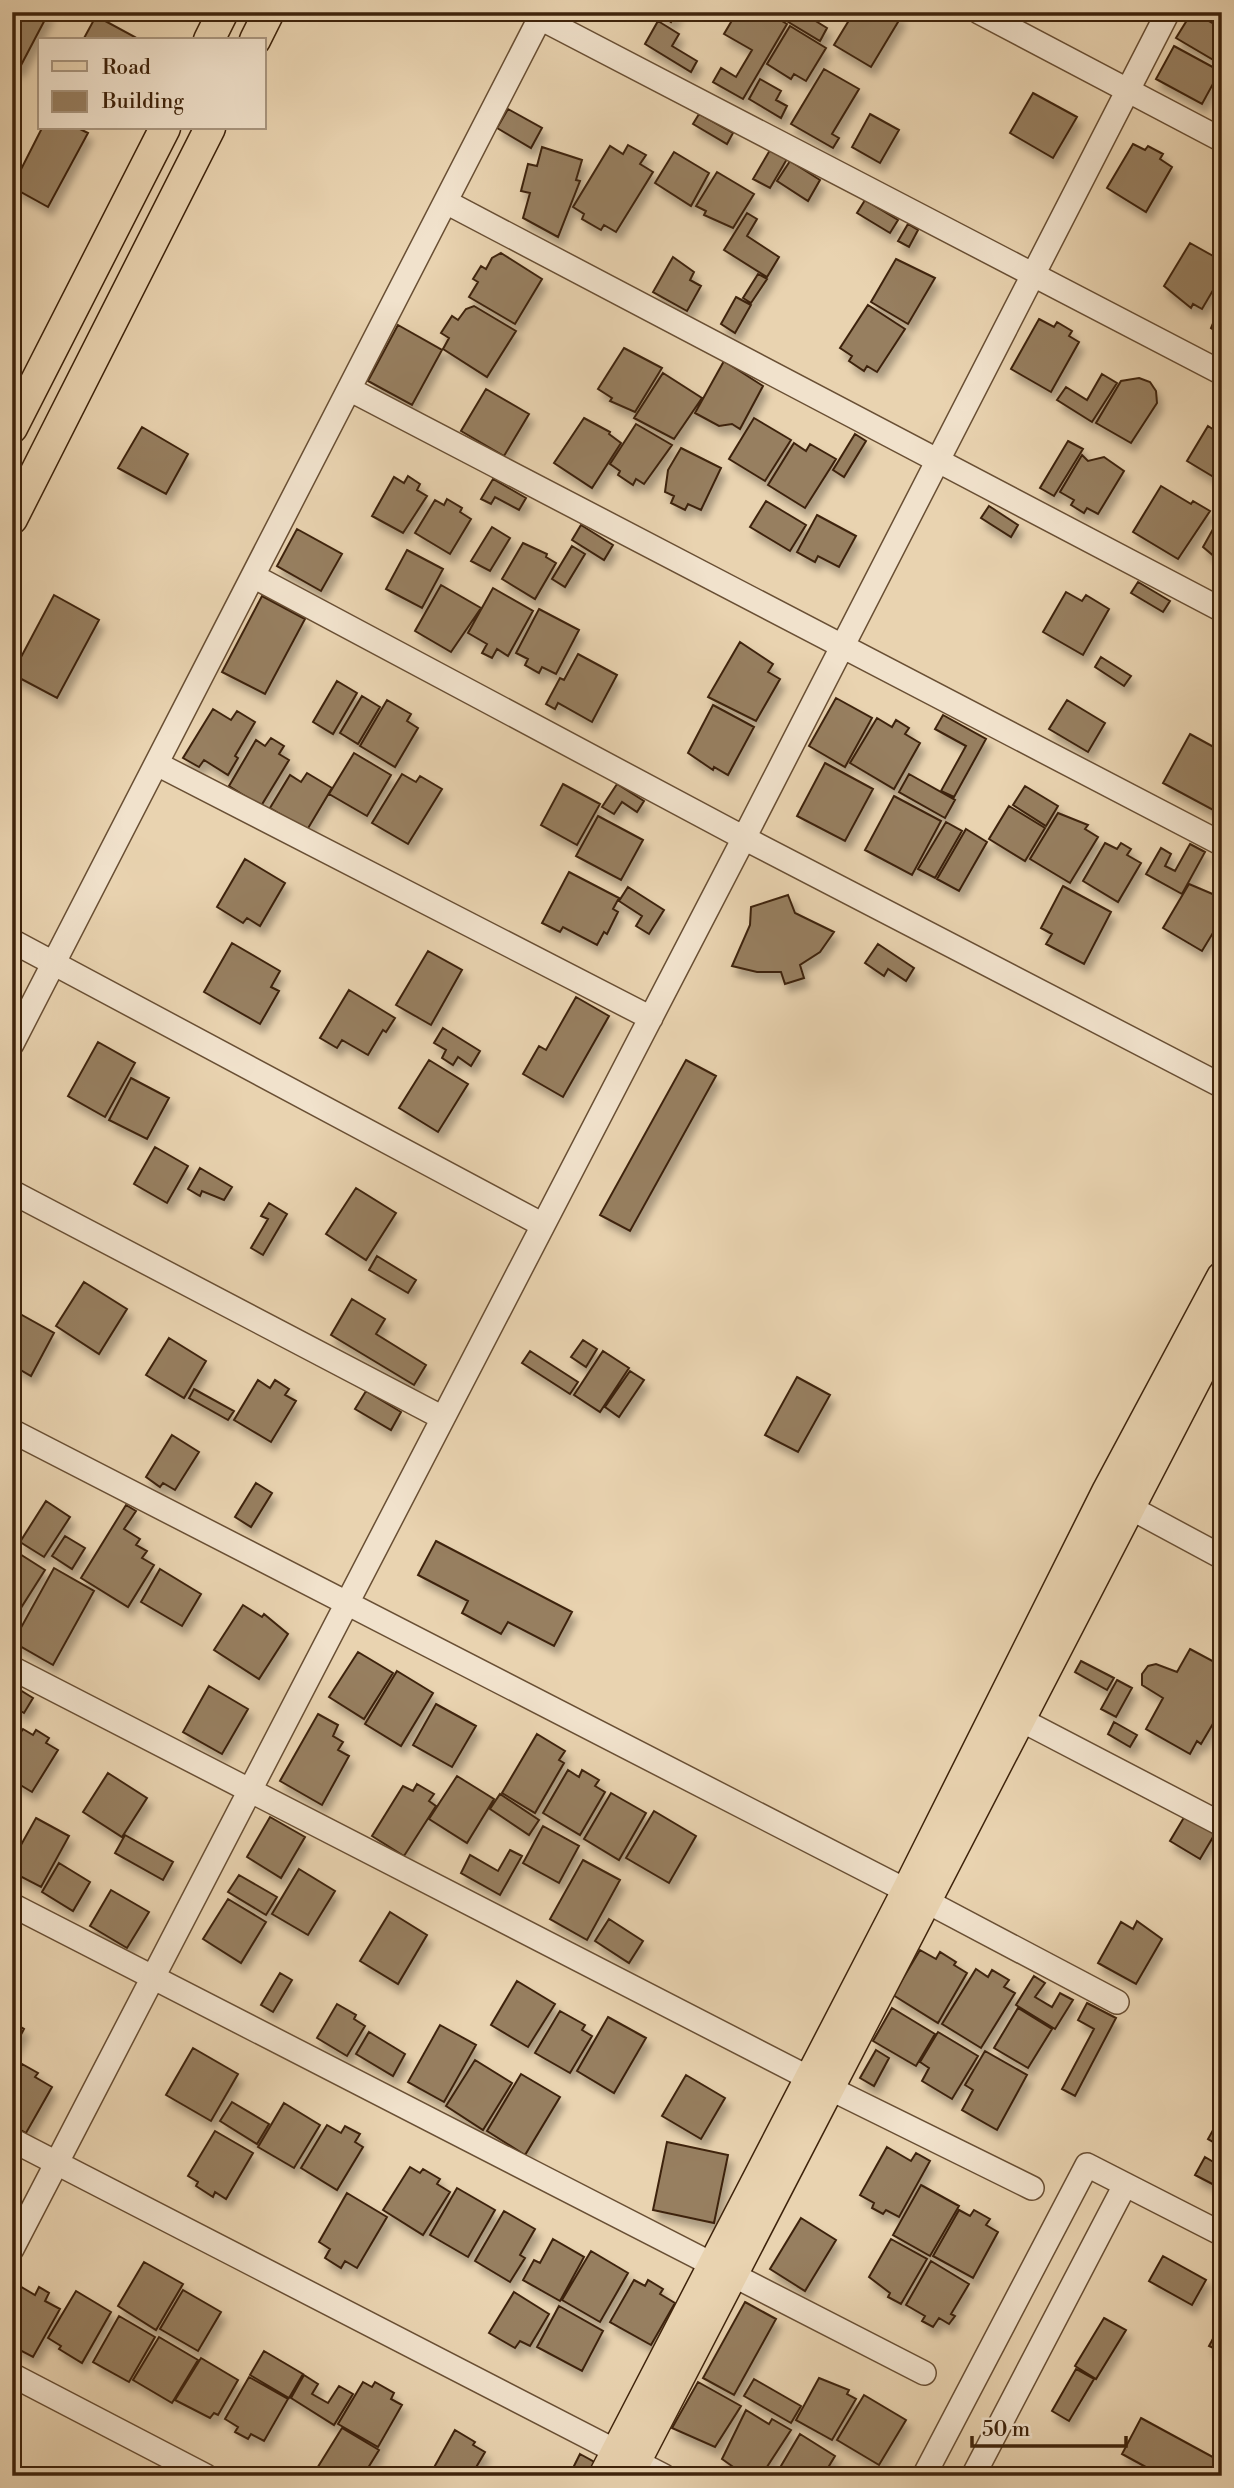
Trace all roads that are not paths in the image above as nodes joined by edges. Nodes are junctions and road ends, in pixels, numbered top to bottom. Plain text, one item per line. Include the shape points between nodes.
1 (223, 12) edge
2 (269, 12) edge
3 (979, 12) edge
4 (1168, 12) edge
5 (542, 15) edge
6 (210, 38) edge
7 (256, 38) edge
8 (1128, 91) junction
9 (164, 130) edge
10 (209, 130) edge
11 (1222, 140) edge
12 (446, 202) junction
13 (1034, 275) junction
14 (1222, 373) edge
15 (349, 389) junction
16 (12, 428) edge
17 (938, 460) junction
18 (12, 519) edge
19 (253, 576) junction
20 (1222, 610) edge
21 (844, 645) junction
22 (157, 764) junction
23 (744, 838) junction
24 (1222, 845) edge
25 (12, 941) edge
26 (55, 962) junction
27 (651, 1018) junction
28 (12, 1044) edge
29 (1222, 1086) edge
30 (12, 1192) edge
31 (543, 1225) junction
32 (1222, 1277) edge
33 (1222, 1329) edge
34 (443, 1418) junction
35 (12, 1431) edge
36 (1129, 1507) junction
37 (1222, 1557) edge
38 (345, 1605) junction
39 (12, 1668) edge
40 (1009, 1713) junction
41 (250, 1790) junction
42 (1221, 1824) edge
43 (916, 1896) junction
44 (12, 1905) edge
45 (152, 1978) junction
46 (1117, 2002) dead end
47 (819, 2083) junction
48 (12, 2140) edge
49 (57, 2163) junction
50 (1125, 2185) junction
51 (1032, 2188) dead end
52 (1222, 2234) edge
53 (12, 2249) edge
54 (722, 2271) junction
55 (924, 2373) dead end
56 (12, 2375) edge
57 (621, 2466) edge
58 (206, 2476) edge
59 (664, 2476) edge
60 (924, 2476) edge
61 (972, 2476) edge

1 - 6 main road
2 - 7 main road
3 - 8 street
4 - 8 street
5 - 12 street
5 - 13 street
8 - 11 street
8 - 13 street
9 - 16 main road
10 - 18 main road
12 - 15 street
12 - 17 street
13 - 14 street
13 - 17 street
15 - 19 street
15 - 21 street
17 - 20 street
17 - 21 street
19 - 22 street
19 - 23 street
21 - 23 street
21 - 24 street
22 - 26 street
22 - 27 street
23 - 27 street
23 - 29 street
25 - 26 street
26 - 28 street
26 - 31 street
27 - 31 street
30 - 34 street
31 - 34 street
32 - 40 main road via 1108,1490
33 - 36 main road
34 - 38 street
35 - 38 street
36 - 37 street
36 - 40 main road
38 - 41 street
38 - 43 street
39 - 41 street
40 - 42 street
40 - 43 main road
41 - 45 street
41 - 47 street
43 - 46 street
43 - 47 main road
44 - 45 street
45 - 49 street
45 - 54 street
47 - 51 street
47 - 54 main road
48 - 49 street
49 - 53 street
49 - 57 street
50 - 52 street
50 - 60 street via 1087,2165
50 - 61 street
54 - 55 street
54 - 57 main road
56 - 58 street
57 - 59 street

